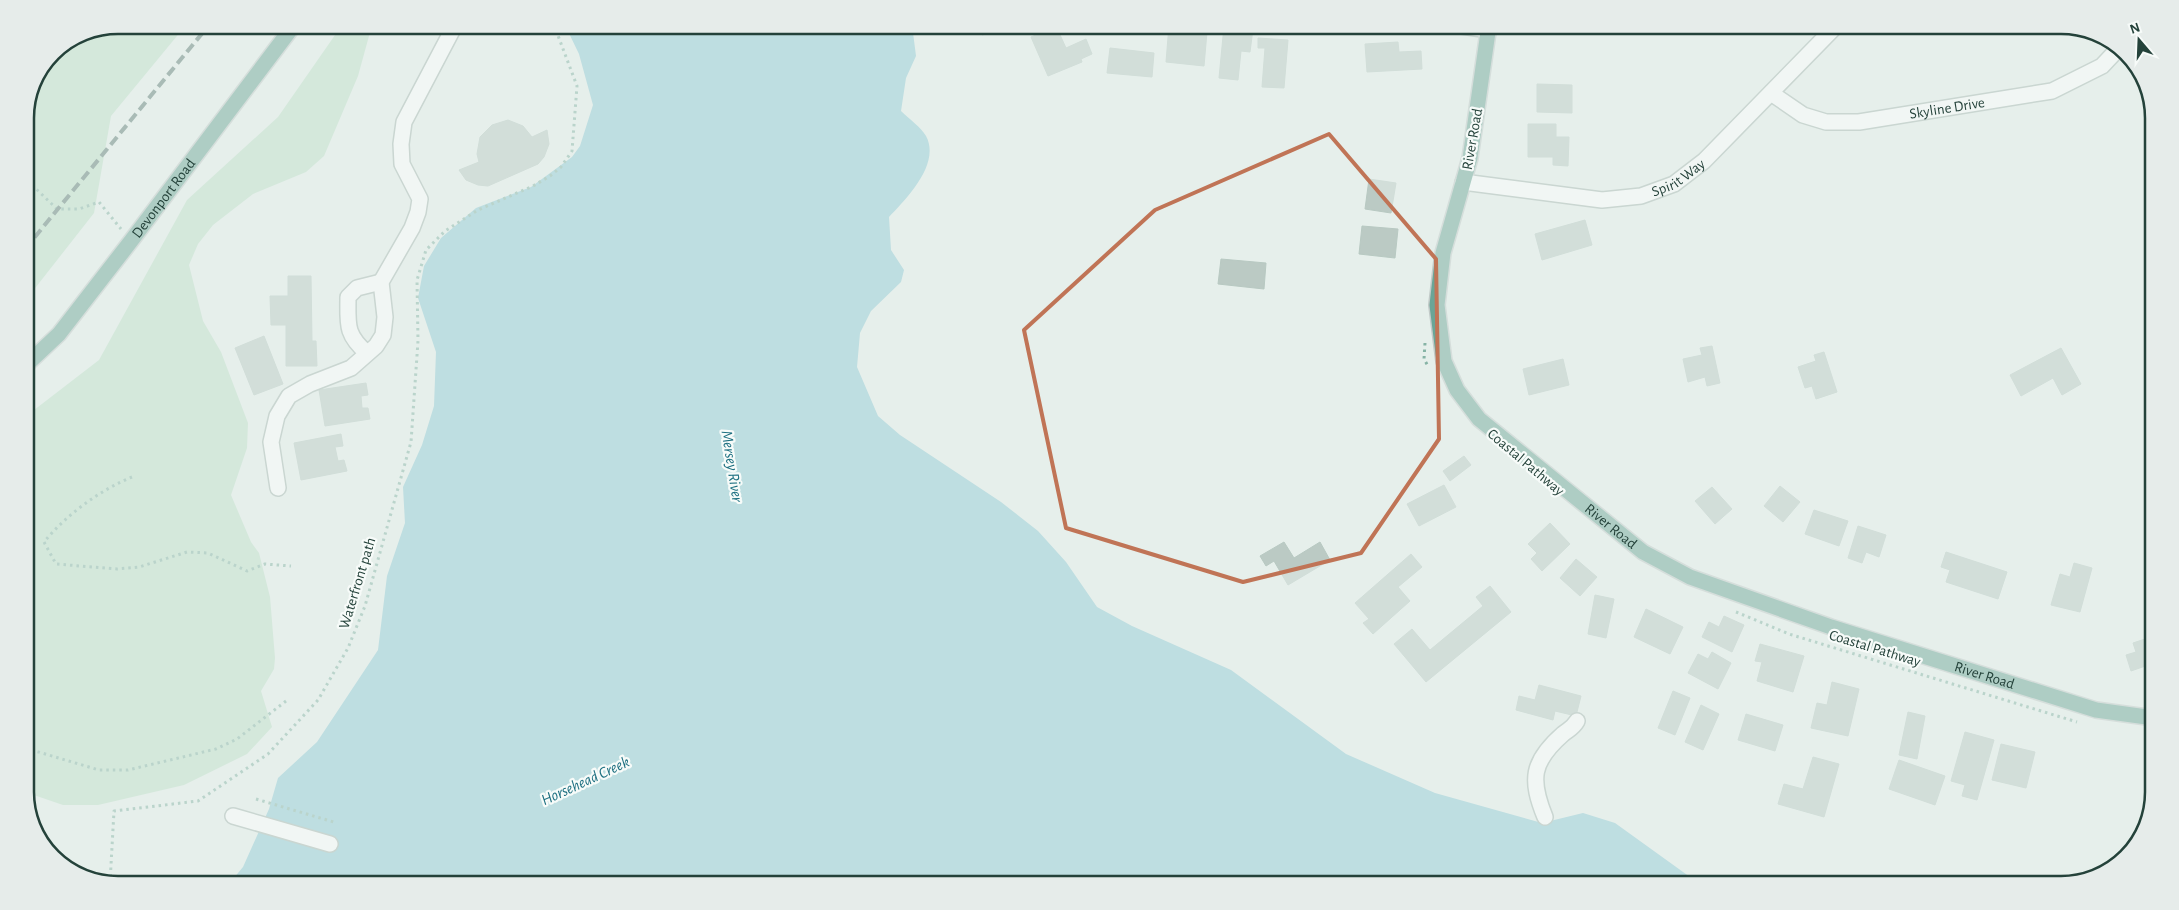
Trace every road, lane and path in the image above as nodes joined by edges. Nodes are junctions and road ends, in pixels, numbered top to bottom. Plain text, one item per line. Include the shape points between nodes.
1 (287, 34) edge
2 (450, 34) edge
3 (557, 34) edge
4 (1488, 34) edge
5 (1828, 34) edge
6 (2114, 53) edge
7 (1771, 93) junction
8 (1463, 182) junction
9 (34, 187) edge
10 (131, 241) junction
11 (381, 282) junction
12 (1425, 340) dead end
13 (367, 353) junction
14 (34, 358) edge
15 (1429, 367) dead end
16 (132, 477) dead end
17 (278, 488) dead end
18 (291, 566) dead end
19 (1728, 608) dead end
20 (286, 701) dead end
21 (2145, 717) edge
22 (1577, 721) dead end
23 (2085, 723) dead end
24 (34, 751) edge
25 (256, 799) dead end
26 (233, 816) dead end
27 (1545, 817) dead end
28 (337, 823) dead end
29 (330, 844) dead end
30 (110, 876) edge

1 - 10 main road, Devonport Road
2 - 11 street via 404,122 402,164 420,199 418,212 403,246
3 - 30 path, Waterfront path via 577,86 572,151 550,176 478,210 445,231 426,250 417,280 418,341 411,442 365,606 348,648 318,700 268,754 198,801 114,811
4 - 8 main road, River Road via 1470,158
5 - 7 street, Spirit Way
6 - 7 street, Skyline Drive via 2102,66 2052,91 1859,122 1826,122 1803,115
7 - 8 street, Spirit Way via 1704,161 1674,184 1641,196 1602,200
8 - 21 main road, River Road via 1443,253 1437,305 1444,361 1457,390 1479,419 1643,552 1690,577 1831,627 2096,710
9 - 10 path via 57,210 79,209 99,202
10 - 14 main road, Devonport Road via 59,334
11 - 13 street via 385,317 383,335
11 - 13 street via 357,288 348,297 348,330 354,342
12 - 15 path via 1424,359
13 - 17 street via 351,368 289,396 277,416 271,442
16 - 18 path via 100,492 53,531 44,542 56,564 117,569 140,567 187,552 208,553 247,571 265,564
19 - 23 path, Coastal Pathway via 1789,634 2066,720
20 - 24 path via 237,739 216,749 128,770 98,770
22 - 27 street via 1537,767 1534,779 1536,795
25 - 28 path
26 - 29 street

